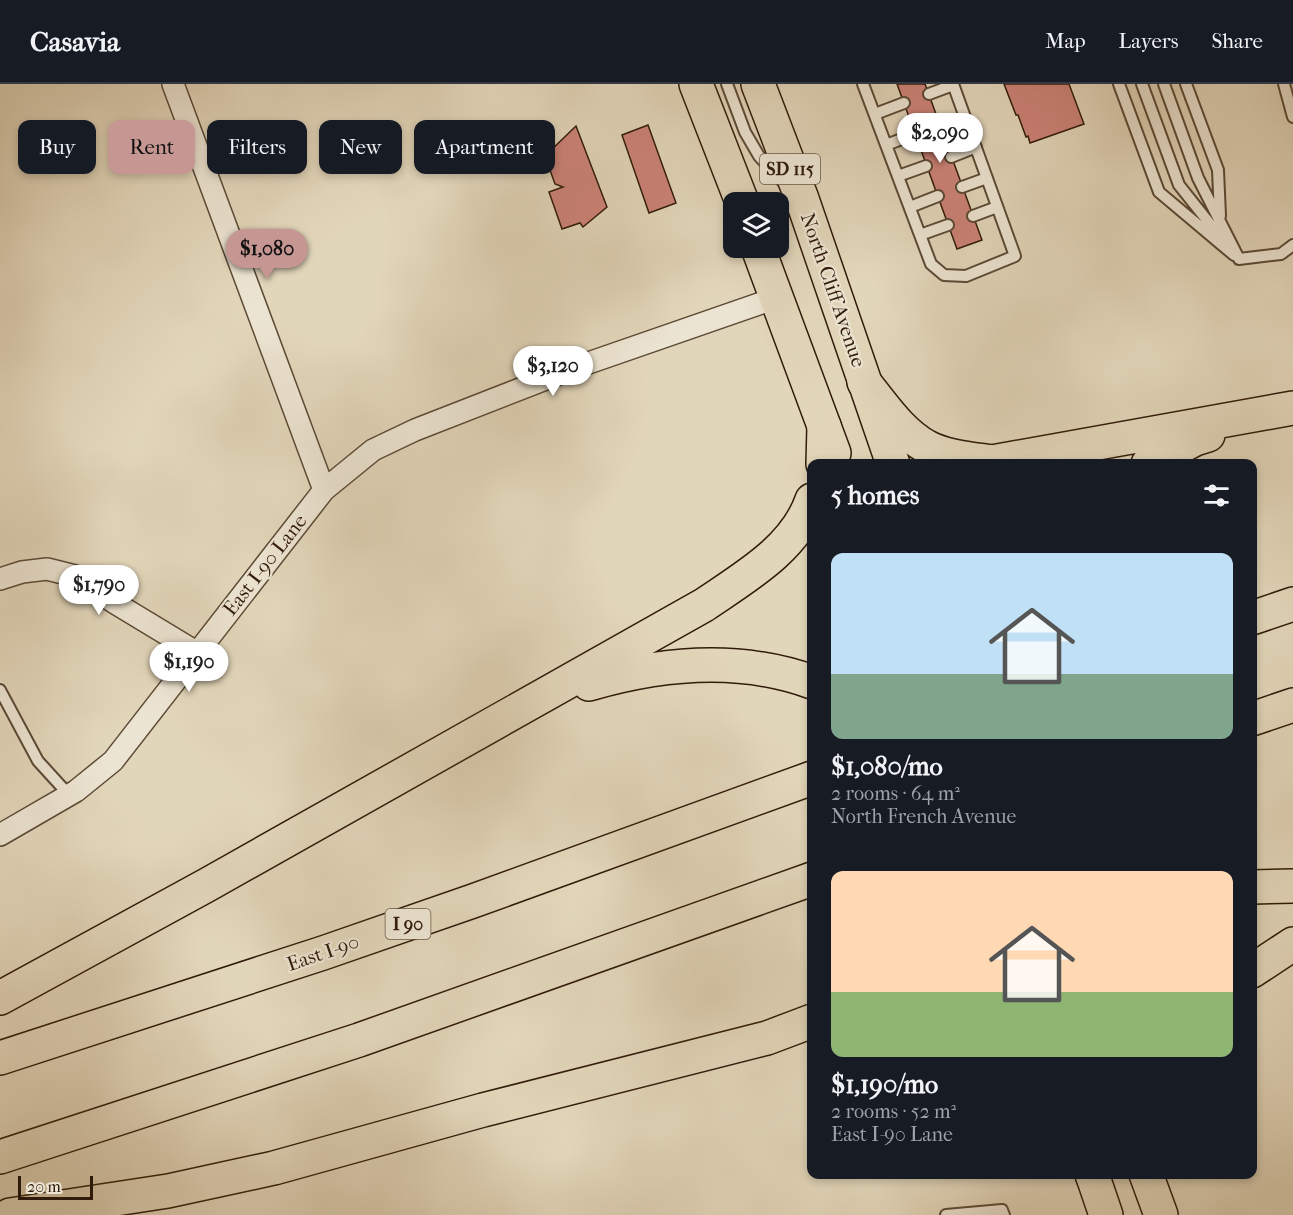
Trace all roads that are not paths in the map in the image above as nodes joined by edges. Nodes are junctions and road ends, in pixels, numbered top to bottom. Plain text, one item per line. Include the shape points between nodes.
1 (173, 84) edge
2 (696, 84) edge
3 (727, 84) edge
4 (758, 84) edge
5 (953, 84) edge
6 (1119, 84) edge
7 (1142, 84) edge
8 (1164, 84) edge
9 (1186, 84) edge
10 (1284, 84) edge
11 (866, 85) edge
12 (929, 94) dead end
13 (904, 103) dead end
14 (875, 114) junction
15 (965, 117) junction
16 (1293, 117) edge
17 (940, 126) dead end
18 (915, 134) dead end
19 (886, 145) junction
20 (976, 147) junction
21 (951, 157) dead end
22 (926, 166) dead end
23 (898, 176) junction
24 (987, 178) junction
25 (962, 187) dead end
26 (738, 192) edge
27 (938, 196) dead end
28 (802, 199) junction
29 (910, 207) junction
30 (997, 207) junction
31 (973, 216) dead end
32 (1220, 221) junction
33 (948, 225) dead end
34 (920, 235) junction
35 (1293, 245) edge
36 (762, 258) edge
37 (1239, 259) junction
38 (776, 298) junction
39 (864, 382) junction
40 (1290, 408) edge
41 (824, 426) junction
42 (823, 459) edge
43 (836, 459) edge
44 (891, 459) edge
45 (972, 459) edge
46 (1009, 459) edge
47 (1157, 459) edge
48 (324, 490) junction
49 (807, 511) edge
50 (0, 579) edge
51 (1293, 604) edge
52 (1257, 616) edge
53 (196, 652) junction
54 (807, 680) edge
55 (0, 690) edge
56 (1293, 705) edge
57 (1257, 717) edge
58 (484, 729) junction
59 (807, 780) edge
60 (69, 795) junction
61 (0, 835) edge
62 (807, 881) edge
63 (1293, 886) edge
64 (1257, 887) edge
65 (1293, 944) edge
66 (1257, 968) edge
67 (0, 998) edge
68 (807, 1023) edge
69 (807, 1040) edge
70 (0, 1058) edge
71 (602, 1079) junction
72 (0, 1157) edge
73 (1093, 1179) edge
74 (1148, 1179) edge
75 (10, 1215) edge
76 (946, 1215) edge
77 (1004, 1215) edge
78 (1106, 1215) edge
79 (1161, 1215) edge

1 - 48 street
2 - 26 main road, SD 115
3 - 28 lane via 745,132 759,156
4 - 28 main road, North Cliff Avenue / SD 115
5 - 12 lane
5 - 15 lane
6 - 37 lane via 1159,192
7 - 37 lane via 1179,185
8 - 32 lane via 1198,178
9 - 32 lane via 1218,170
10 - 16 lane
11 - 14 lane
13 - 14 lane
14 - 19 lane
15 - 17 lane
15 - 20 lane
18 - 19 lane
19 - 23 lane
20 - 21 lane
20 - 24 lane
22 - 23 lane
23 - 29 lane
24 - 25 lane
24 - 30 lane
27 - 29 lane
28 - 39 main road, North Cliff Avenue / SD 115
29 - 34 lane
30 - 31 lane
30 - 34 lane via 1015,256 966,276 944,275 931,264
32 - 37 lane
33 - 34 lane
35 - 37 lane via 1281,254
36 - 38 main road
38 - 41 main road
38 - 48 street, East I-90 Lane via 574,368 415,429 373,450
39 - 44 main road, North Cliff Avenue / SD 115
39 - 45 main road via 900,427 928,447
40 - 46 main road
40 - 47 main road via 1195,439
41 - 42 main road
41 - 43 main road
48 - 53 street, East I-90 Lane
49 - 58 main road via 800,527 782,548 704,605
50 - 53 street via 47,569 75,576
51 - 52 main road
53 - 60 street, East I-90 Lane via 113,761
54 - 58 main road via 732,666 664,667 590,684
55 - 60 lane via 38,760
56 - 57 main road
58 - 67 main road
59 - 70 main road, East I-90 / I 90 via 323,953
60 - 61 street, East I-90 Lane
62 - 72 main road via 359,1040
63 - 64 main road
65 - 66 main road
68 - 71 main road via 767,1038
69 - 71 main road
71 - 75 main road via 253,1173 168,1191
73 - 78 main road
74 - 79 main road
76 - 77 lane via 1002,1210

